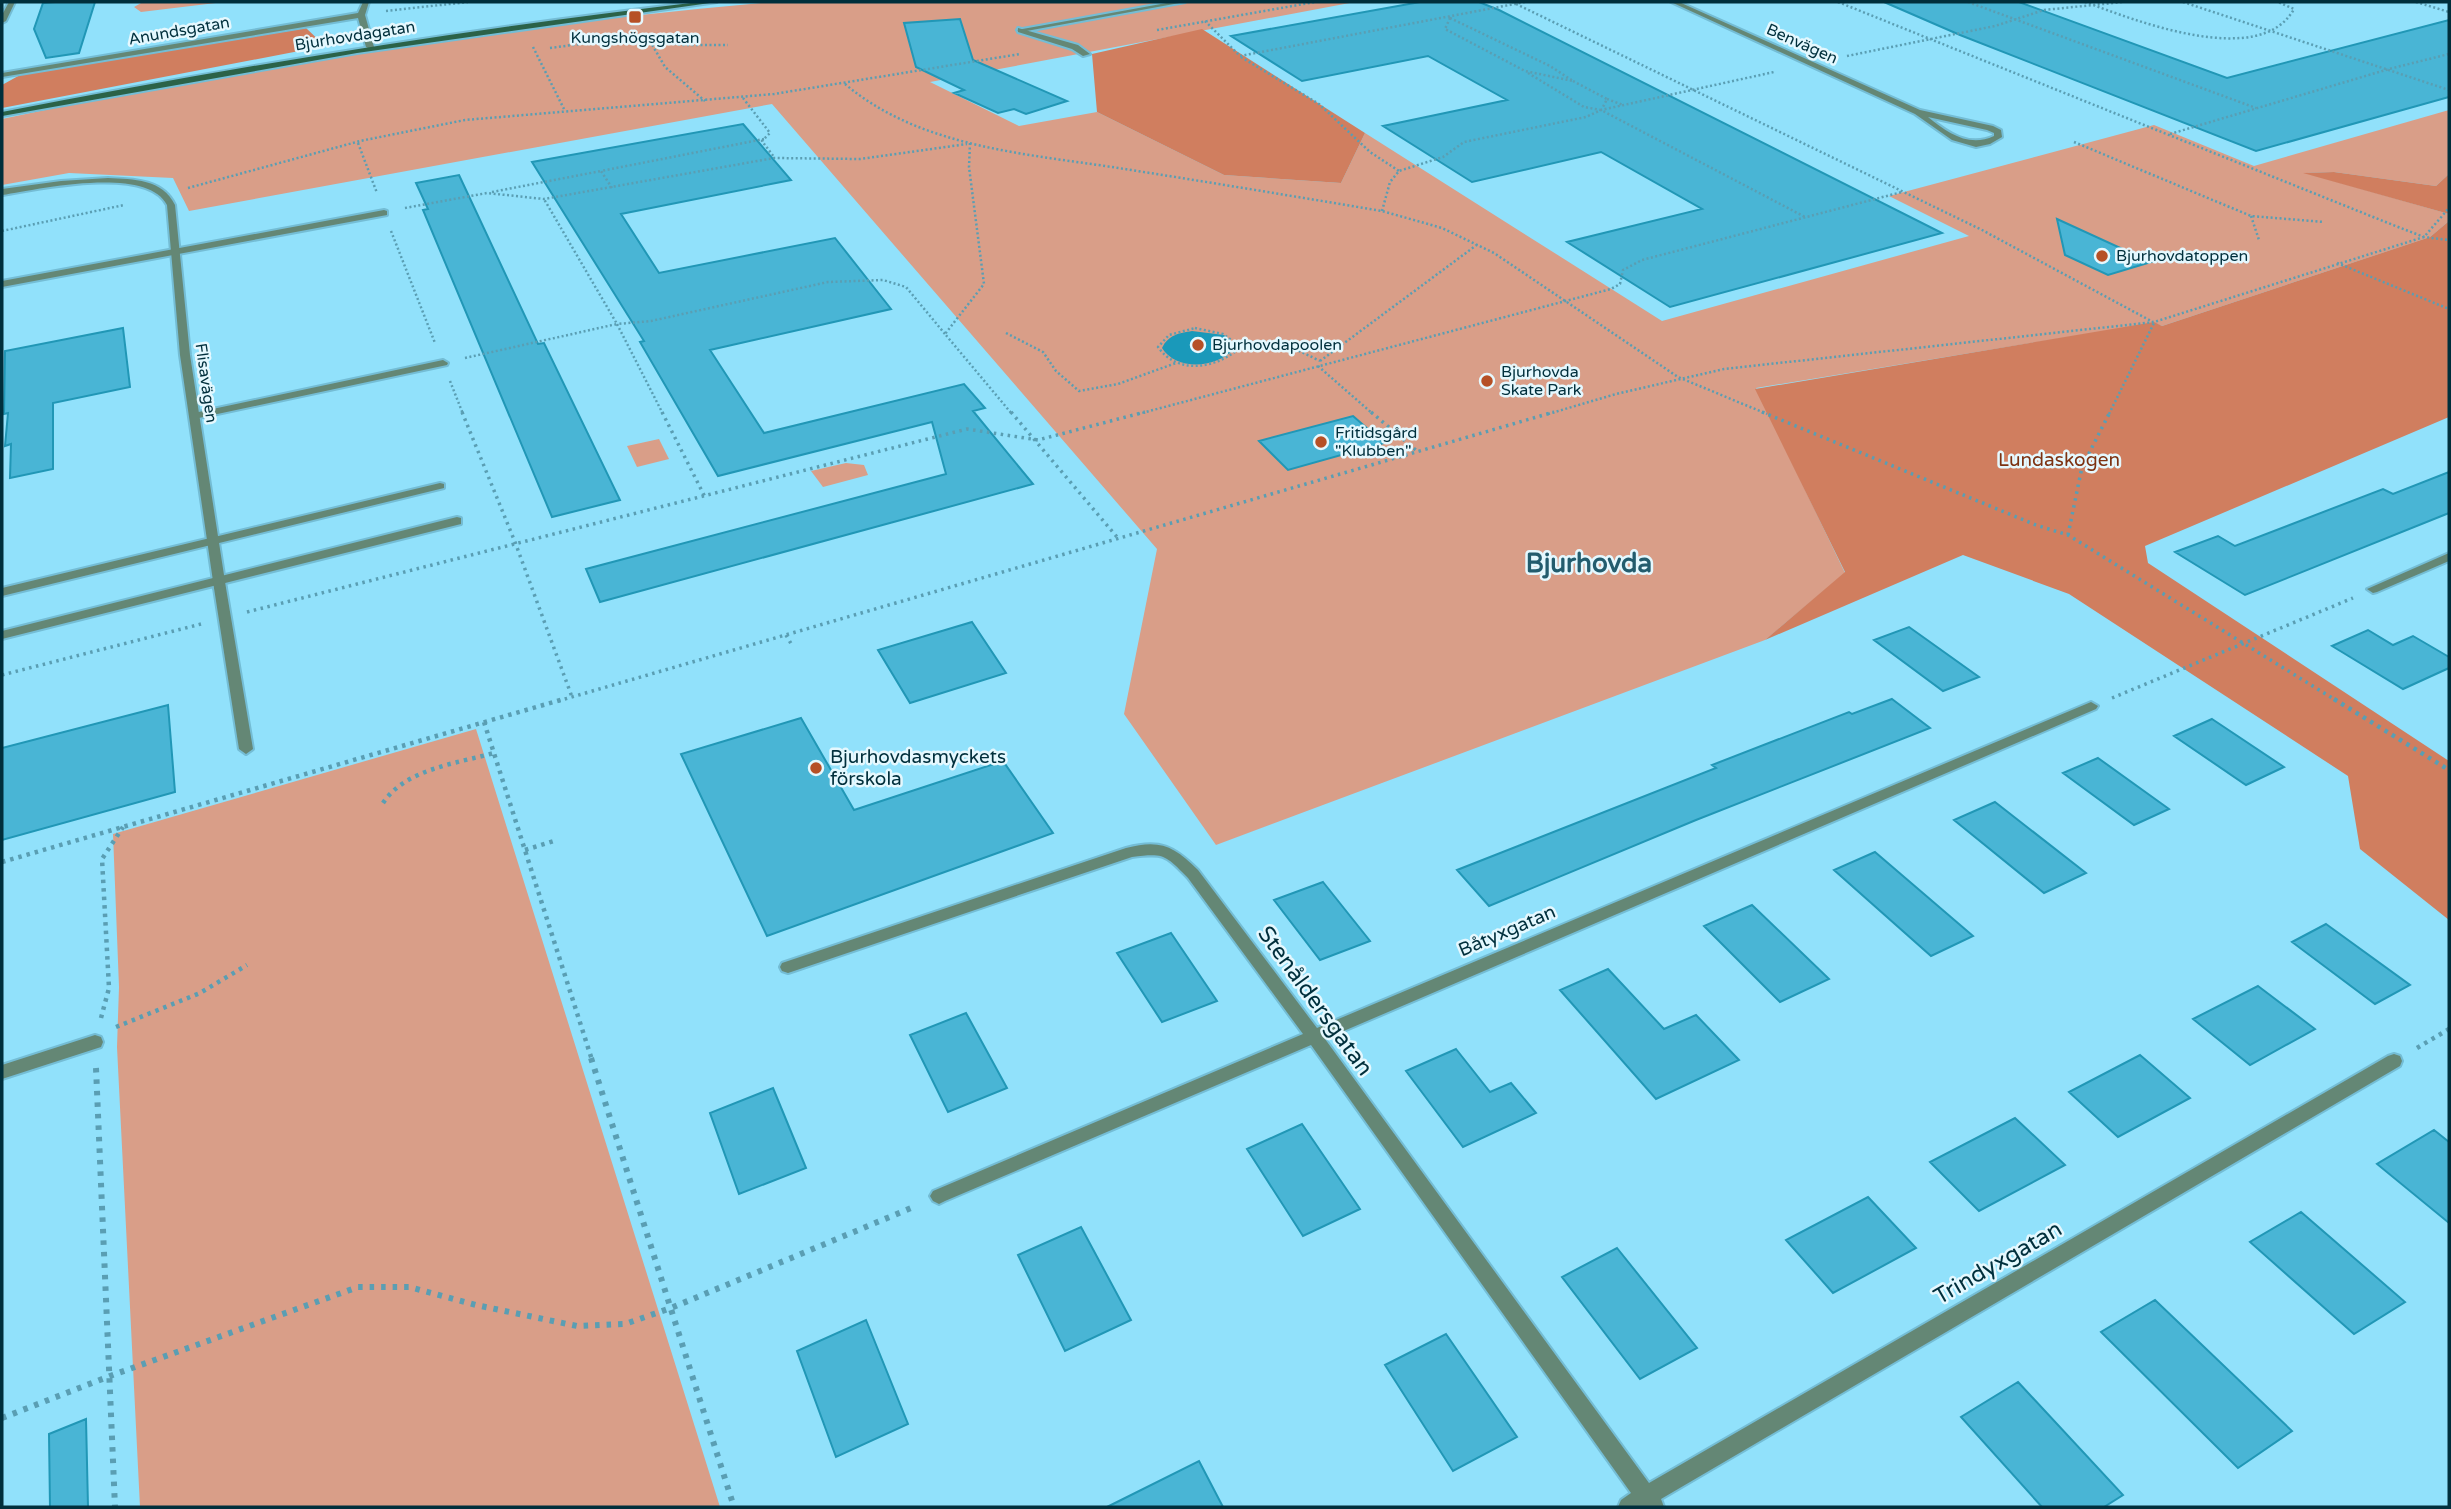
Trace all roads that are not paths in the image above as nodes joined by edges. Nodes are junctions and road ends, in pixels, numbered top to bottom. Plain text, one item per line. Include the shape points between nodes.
1 (12, 2) edge
2 (366, 2) edge
3 (714, 2) edge
4 (1182, 2) edge
5 (1674, 2) edge
6 (360, 15) junction
7 (2, 21) edge
8 (370, 47) junction
9 (1086, 54) dead end
10 (2, 75) edge
11 (1918, 112) junction
12 (2, 114) edge
13 (2, 192) edge
14 (384, 213) road end
15 (176, 251) junction
16 (2, 284) edge
17 (443, 363) road end
18 (194, 416) junction
19 (440, 486) dead end
20 (457, 522) dead end
21 (213, 541) junction
22 (2449, 557) edge
23 (219, 584) junction
24 (2373, 589) road end
25 (2, 592) edge
26 (2, 635) edge
27 (2091, 706) road end
28 (246, 749) dead end
29 (788, 967) dead end
30 (1314, 1036) junction
31 (95, 1042) road end
32 (2393, 1061) road end
33 (2, 1072) edge
34 (939, 1196) road end
35 (1651, 1502) edge
36 (1628, 1507) edge

1 - 7 street
2 - 6 street
3 - 8 main road, Bjurhovdagatan
4 - 9 street via 1021,30
5 - 11 street, Benvägen
6 - 8 street
6 - 10 street, Anundsgatan
8 - 12 main road, Bjurhovdagatan
11 - 11 street, Benvägen via 1990,128 1998,137 1980,143 1958,141
13 - 15 street, Flisavägen via 103,181 137,182 164,192 171,205
14 - 15 street
15 - 16 street
15 - 18 street, Flisavägen
17 - 18 street
18 - 21 street, Flisavägen
19 - 21 street
20 - 23 street
21 - 23 street, Flisavägen
21 - 25 street
22 - 24 street
23 - 26 street
23 - 28 street, Flisavägen
27 - 30 street, Båtyxgatan
29 - 30 street, Stenåldersgatan via 1130,852 1163,848 1193,874
30 - 34 street, Båtyxgatan
30 - 35 street, Stenåldersgatan
31 - 33 street
32 - 35 street, Trindyxgatan
35 - 36 street, Trindyxgatan

